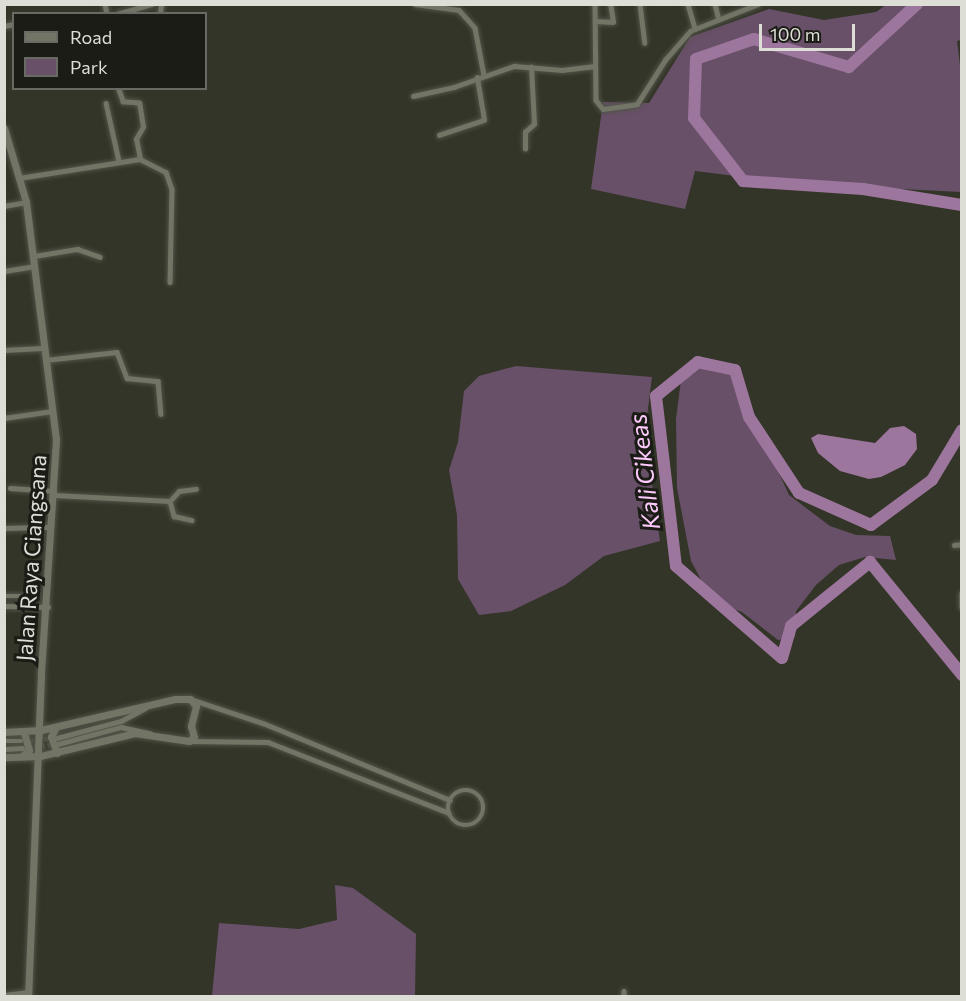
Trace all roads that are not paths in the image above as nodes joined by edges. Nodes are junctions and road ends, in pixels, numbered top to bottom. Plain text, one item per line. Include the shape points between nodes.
1 (153, 4) edge
2 (415, 4) edge
3 (595, 4) edge
4 (610, 4) edge
5 (640, 4) edge
6 (688, 4) edge
7 (715, 4) edge
8 (739, 4) edge
9 (758, 4) edge
10 (124, 12) edge
11 (741, 12) junction
12 (719, 20) junction
13 (595, 21) junction
14 (696, 29) junction
15 (645, 43) dead end
16 (595, 66) junction
17 (531, 67) junction
18 (484, 75) junction
19 (477, 78) junction
20 (119, 90) edge
21 (412, 96) dead end
22 (106, 103) dead end
23 (4, 128) edge
24 (439, 135) dead end
25 (525, 149) dead end
26 (140, 159) junction
27 (119, 161) junction
28 (19, 178) junction
29 (26, 202) junction
30 (4, 206) edge
31 (34, 256) junction
32 (100, 257) dead end
33 (34, 266) junction
34 (4, 271) edge
35 (170, 282) dead end
36 (42, 348) junction
37 (4, 350) edge
38 (45, 360) junction
39 (53, 411) junction
40 (161, 414) dead end
41 (4, 418) edge
42 (10, 488) dead end
43 (196, 489) dead end
44 (54, 493) junction
45 (170, 501) junction
46 (192, 520) dead end
47 (47, 527) dead end
48 (4, 528) edge
49 (962, 544) edge
50 (954, 545) dead end
51 (962, 593) edge
52 (4, 596) edge
53 (37, 596) dead end
54 (4, 606) edge
55 (48, 607) junction
56 (962, 607) edge
57 (190, 699) junction
58 (155, 701) junction
59 (206, 704) junction
60 (196, 706) junction
61 (56, 727) junction
62 (41, 730) junction
63 (4, 732) edge
64 (24, 732) junction
65 (57, 738) tunnel mouth
66 (173, 739) junction
67 (192, 739) junction
68 (4, 741) edge
69 (21, 741) tunnel mouth
70 (58, 744) tunnel mouth
71 (22, 748) tunnel mouth
72 (4, 749) edge
73 (57, 753) junction
74 (22, 756) junction
75 (40, 756) junction
76 (4, 757) edge
77 (450, 800) junction
78 (449, 813) junction
79 (4, 994) edge
80 (28, 994) edge

1 - 10 street
2 - 18 street via 459,10 475,28
3 - 13 street
4 - 13 street via 613,22
5 - 15 street
6 - 14 street
7 - 12 street
8 - 11 street
9 - 11 street
11 - 12 street
12 - 14 street
13 - 16 street
14 - 16 street via 684,36 633,107 599,106
16 - 17 street via 562,70
17 - 18 street via 514,66
17 - 25 street via 534,124 525,132
18 - 19 street
19 - 21 street
19 - 24 street via 484,120
20 - 26 street via 123,102 139,103 142,127 136,139
22 - 27 street
23 - 28 main road, Jalan Raya Ciangsana
26 - 27 street
26 - 35 street via 166,172 172,189
27 - 28 street
28 - 29 main road, Jalan Raya Ciangsana
29 - 30 street
29 - 31 main road, Jalan Raya Ciangsana
31 - 32 street via 77,249
31 - 33 main road, Jalan Raya Ciangsana
33 - 34 street
33 - 36 main road, Jalan Raya Ciangsana
36 - 37 street
36 - 38 main road, Jalan Raya Ciangsana
38 - 39 main road, Jalan Raya Ciangsana
38 - 40 street via 117,352 127,378 158,381
39 - 41 street
39 - 44 main road, Jalan Raya Ciangsana
42 - 44 street
43 - 45 street via 179,491
44 - 45 street
44 - 55 main road, Jalan Raya Ciangsana
45 - 46 street via 174,516
47 - 48 street
49 - 50 street
51 - 56 street
52 - 53 street
54 - 55 street
55 - 62 main road, Jalan Raya Ciangsana
57 - 58 main road
57 - 59 street
57 - 60 main road
58 - 61 main road
58 - 65 street via 121,721
59 - 60 street
59 - 77 street via 263,723
60 - 67 main road
61 - 62 main road
61 - 73 main road via 51,737
62 - 64 main road
62 - 75 main road, Jalan Raya Ciangsana
63 - 64 main road
64 - 74 main road via 28,750
66 - 67 main road
66 - 70 street via 121,727
66 - 73 main road via 123,734
67 - 78 street via 204,743 268,742
68 - 69 street
71 - 72 street
73 - 75 main road
74 - 75 main road
74 - 76 main road
75 - 80 main road, Jalan Raya Ciangsana
77 - 78 street
77 - 78 street via 466,790 479,796 484,808 480,820 466,826 458,824
79 - 80 street

